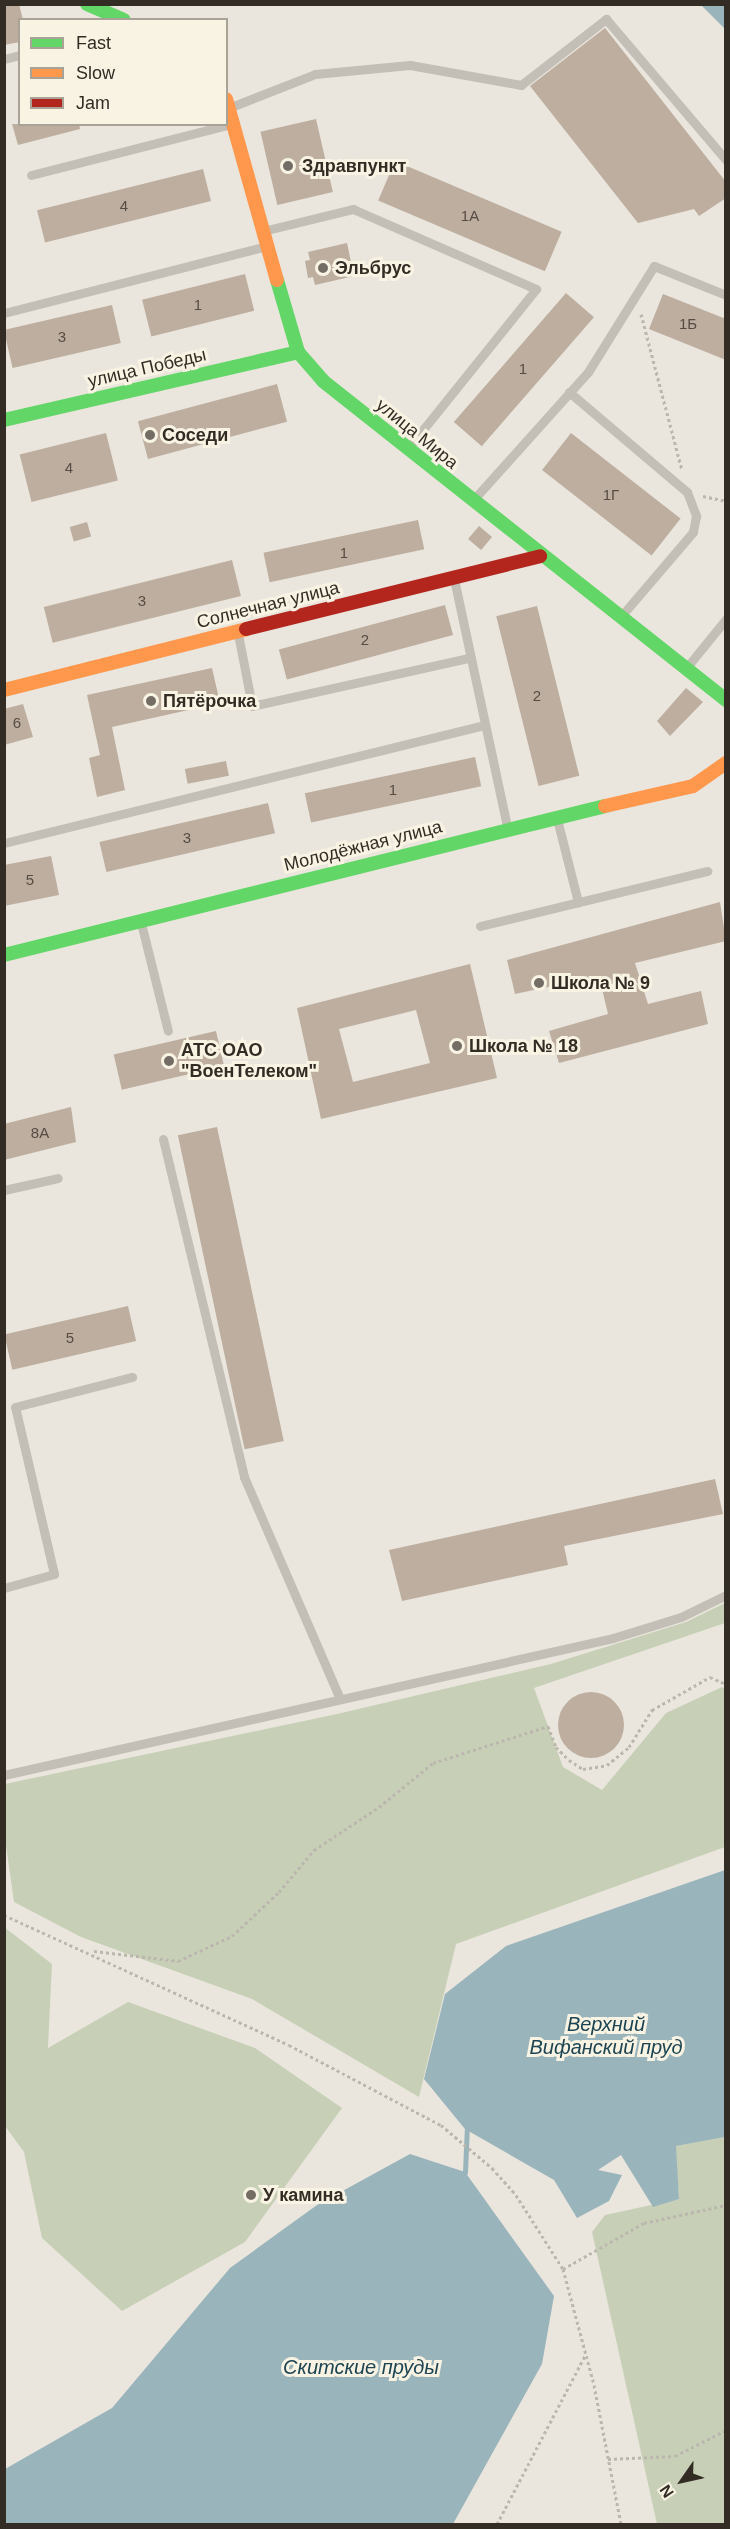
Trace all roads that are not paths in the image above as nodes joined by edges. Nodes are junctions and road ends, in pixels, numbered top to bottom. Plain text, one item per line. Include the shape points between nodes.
1 (87, 4) edge
2 (119, 18) edge
3 (228, 103) edge
4 (234, 123) junction
5 (228, 125) edge
6 (222, 126) edge
7 (726, 160) edge
8 (31, 175) dead end
9 (264, 230) junction
10 (269, 246) junction
11 (726, 295) edge
12 (4, 313) edge
13 (298, 352) junction
14 (569, 393) junction
15 (4, 420) edge
16 (407, 449) junction
17 (472, 501) junction
18 (540, 556) junction
19 (454, 578) junction
20 (622, 615) junction
21 (726, 619) edge
22 (238, 632) junction
23 (468, 658) junction
24 (687, 667) junction
25 (4, 690) edge
26 (726, 699) edge
27 (483, 725) junction
28 (726, 763) edge
29 (557, 817) junction
30 (507, 829) junction
31 (4, 843) edge
32 (707, 871) dead end
33 (578, 902) junction
34 (141, 921) junction
35 (480, 926) dead end
36 (4, 955) edge
37 (168, 1031) dead end
38 (163, 1139) dead end
39 (58, 1178) dead end
40 (4, 1190) edge
41 (132, 1377) dead end
42 (4, 1588) edge
43 (726, 1595) edge
44 (340, 1699) junction
45 (4, 1775) edge

1 - 2 street
3 - 4 street, улица Мира
3 - 7 lane via 315,74 410,65 521,85 606,19
4 - 5 lane
4 - 9 street, улица Мира
6 - 8 lane
9 - 10 street, улица Мира
9 - 16 lane via 353,209 536,289
10 - 12 lane
10 - 13 street, улица Мира
11 - 14 lane via 654,266 588,372
13 - 15 street, улица Победы
13 - 16 street, улица Мира via 323,381
14 - 17 lane
14 - 20 lane via 687,492 696,516 693,532
16 - 17 street, улица Мира
17 - 18 street, улица Мира
18 - 19 street, Солнечная улица
18 - 20 street, улица Мира
19 - 22 street, Солнечная улица
19 - 23 lane
20 - 24 street, улица Мира
21 - 24 lane
22 - 23 lane via 252,706
22 - 25 street, Солнечная улица
23 - 27 lane
24 - 26 street, улица Мира
27 - 30 lane
27 - 31 lane
28 - 29 street, Молодёжная улица via 693,786
29 - 30 street, Молодёжная улица
29 - 33 lane
30 - 34 street, Молодёжная улица
32 - 33 lane
33 - 35 lane
34 - 36 street, Молодёжная улица
34 - 37 lane
38 - 44 lane via 244,1477
39 - 40 lane
41 - 42 lane via 15,1407 54,1574
43 - 44 lane via 681,1617 613,1638
44 - 45 lane

